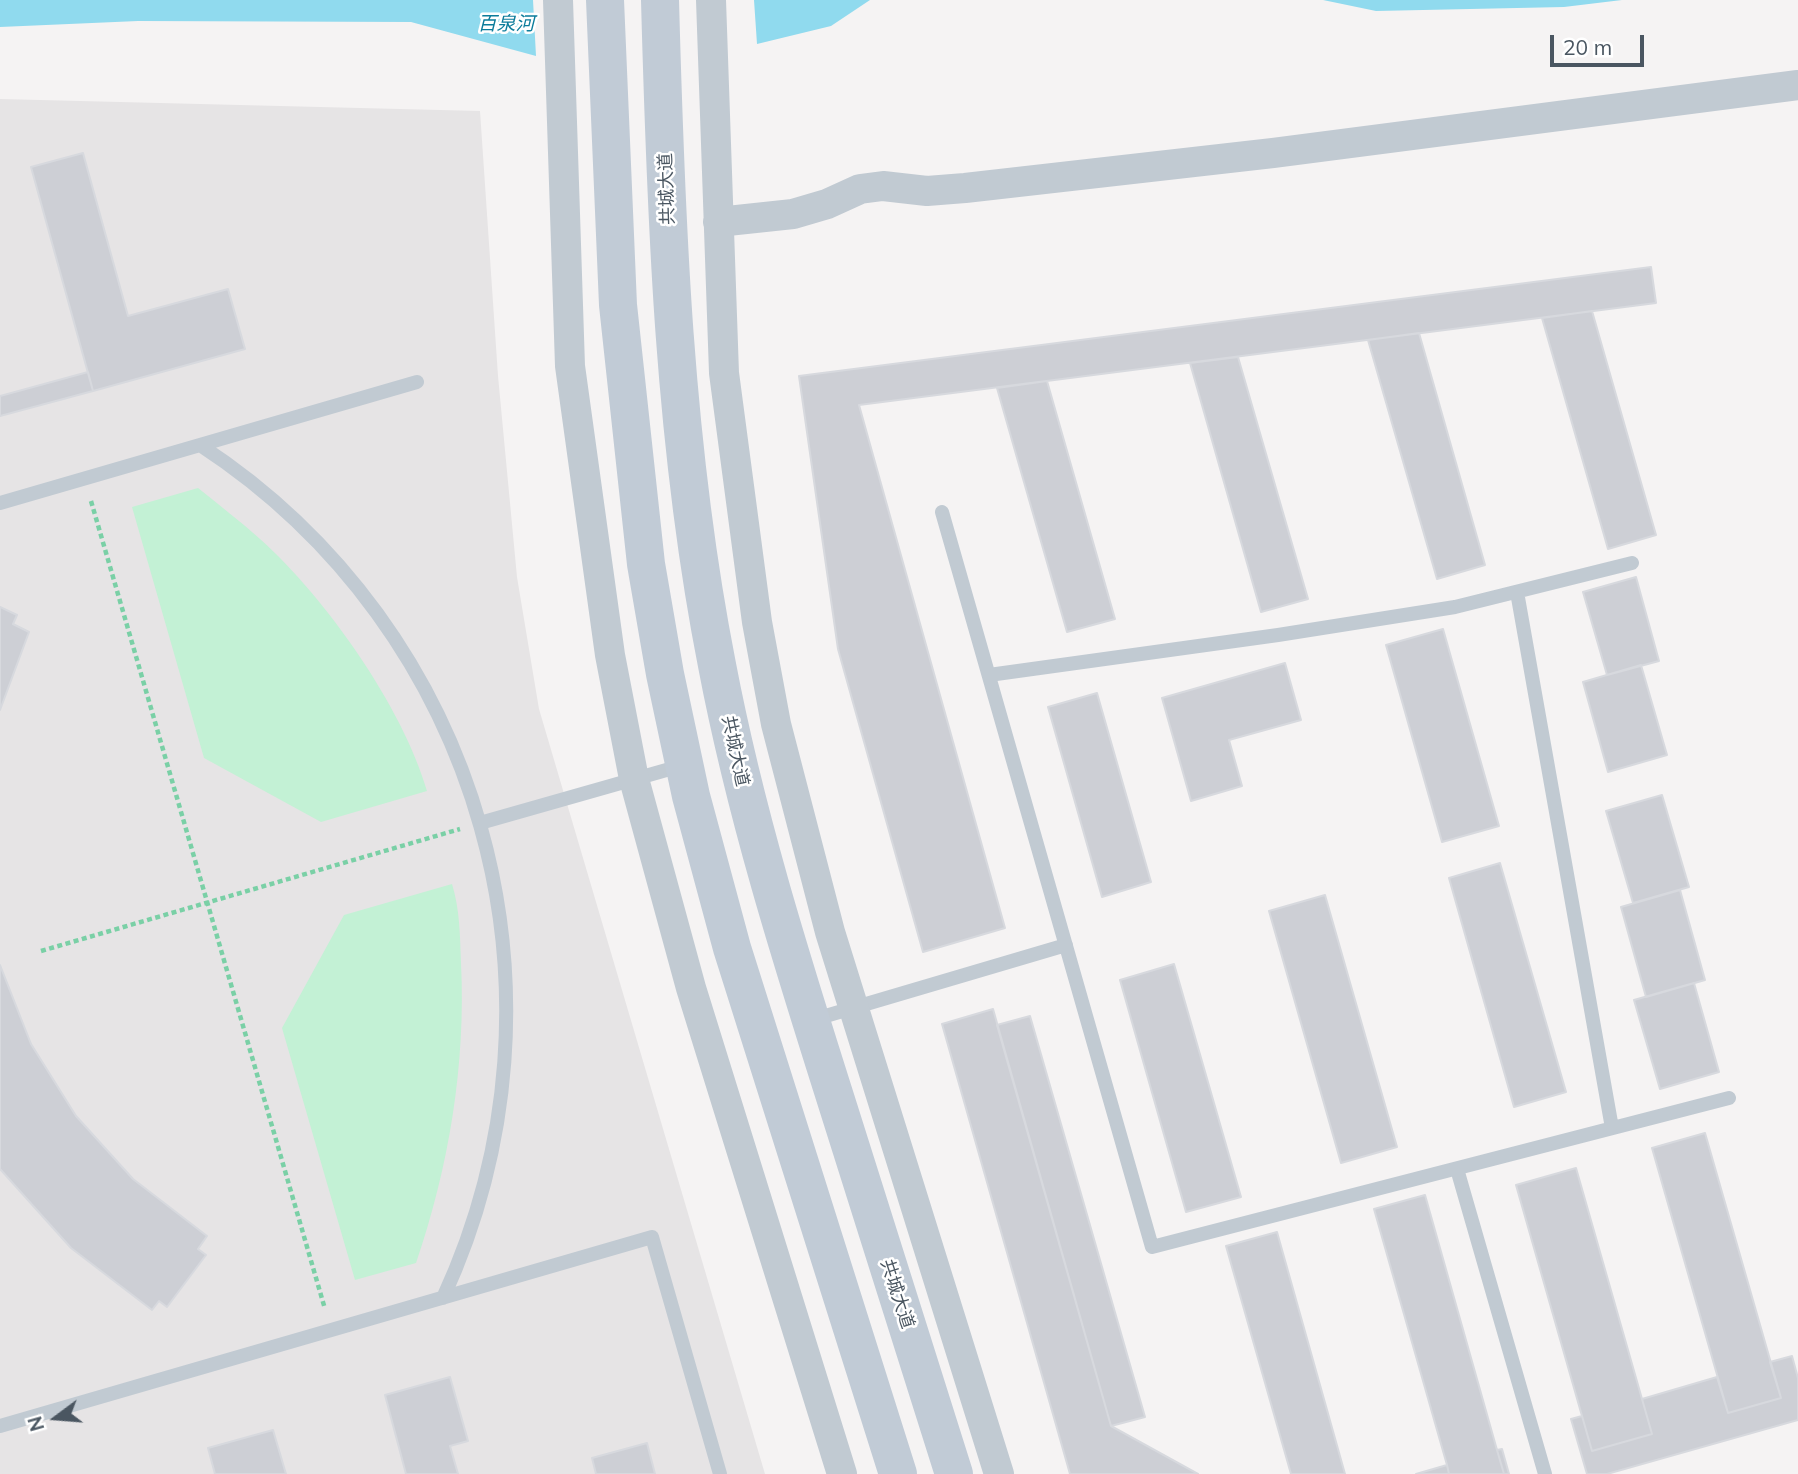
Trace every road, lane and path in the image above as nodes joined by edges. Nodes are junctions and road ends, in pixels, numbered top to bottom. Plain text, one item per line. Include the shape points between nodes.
1 (558, 0) edge
2 (605, 0) edge
3 (660, 0) edge
4 (711, 0) edge
5 (1798, 85) edge
6 (718, 222) junction
7 (417, 382) dead end
8 (200, 445) junction
9 (85, 479) junction
10 (0, 503) edge
11 (942, 512) dead end
12 (1632, 564) dead end
13 (1517, 592) junction
14 (989, 675) junction
15 (684, 765) junction
16 (634, 779) junction
17 (480, 824) junction
18 (207, 903) junction
19 (1066, 944) junction
20 (41, 951) dead end
21 (853, 1008) junction
22 (810, 1020) junction
23 (1729, 1098) dead end
24 (1612, 1128) junction
25 (1457, 1169) junction
26 (443, 1298) junction
27 (331, 1330) junction
28 (0, 1426) edge
29 (720, 1474) edge
30 (842, 1474) edge
31 (898, 1474) edge
32 (954, 1474) edge
33 (999, 1474) edge
34 (1545, 1474) edge

1 - 16 street via 570,366 610,655
2 - 15 main road via 618,305 630,432 646,564
3 - 22 main road, 共城大道 via 671,302 698,557 742,784
4 - 6 street
5 - 6 street via 965,188 927,191 883,186 860,189 793,214
6 - 21 street via 724,373 757,622 800,823
7 - 8 lane
8 - 9 lane
8 - 17 lane via 268,495 306,530 375,609 404,652 453,745
9 - 10 lane
9 - 18 path
11 - 14 lane
12 - 13 lane
13 - 14 lane via 1455,607 1278,635
13 - 24 lane
14 - 19 lane
15 - 16 lane
15 - 31 main road via 732,948
16 - 17 lane
16 - 30 street via 691,988
17 - 18 path
17 - 26 lane via 498,895 505,948 506,1056 490,1162 472,1227
18 - 20 path
18 - 27 path
19 - 21 lane
19 - 25 lane via 1152,1247
21 - 22 lane
21 - 33 street
22 - 32 main road, 共城大道
23 - 24 lane
24 - 25 lane
25 - 34 lane
26 - 27 lane
26 - 29 lane via 652,1237
27 - 28 lane

